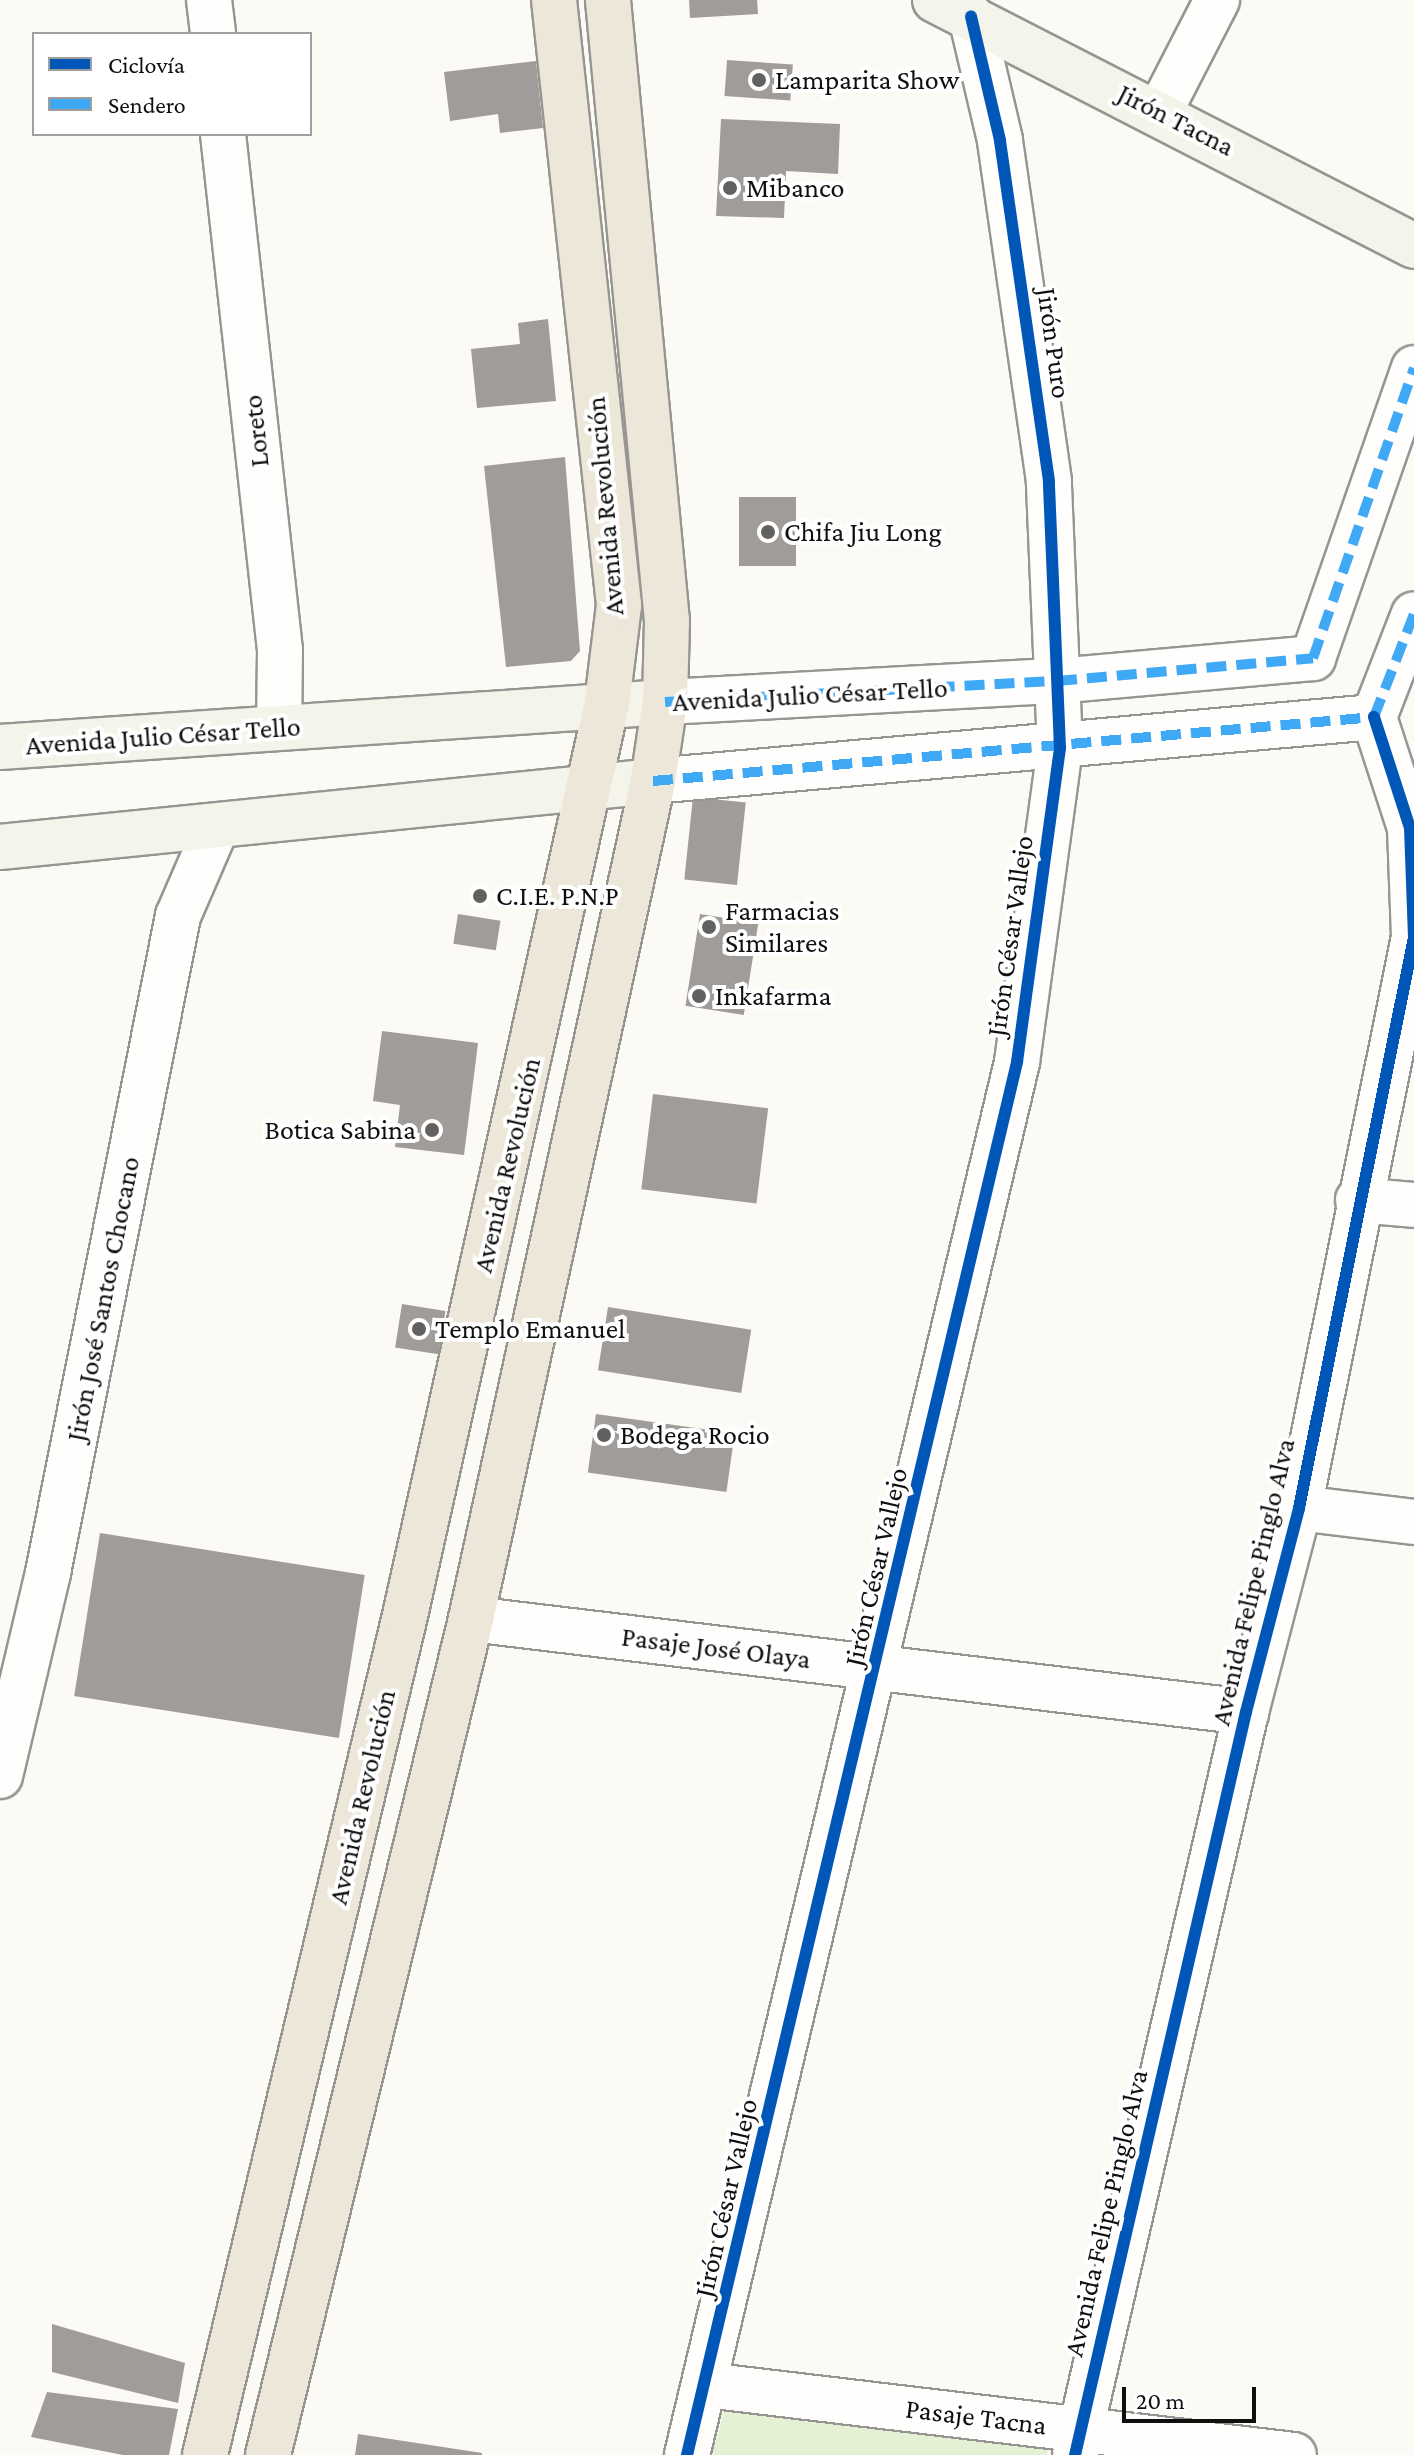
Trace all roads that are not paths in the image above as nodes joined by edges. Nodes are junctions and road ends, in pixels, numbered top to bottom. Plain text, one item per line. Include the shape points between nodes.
1 (209, 0) edge
2 (554, 0) edge
3 (608, 0) edge
4 (1217, 0) edge
5 (953, 8) edge
6 (213, 32) edge
7 (1160, 111) junction
8 (223, 136) edge
9 (1414, 246) edge
10 (1414, 368) edge
11 (1414, 614) edge
12 (1057, 681) junction
13 (665, 702) junction
14 (607, 703) junction
15 (1374, 717) junction
16 (279, 728) junction
17 (0, 747) edge
18 (1060, 748) junction
19 (653, 781) junction
20 (594, 785) junction
21 (217, 826) junction
22 (0, 847) edge
23 (1358, 1200) junction
24 (1414, 1205) edge
25 (1299, 1508) junction
26 (1414, 1522) edge
27 (471, 1619) junction
28 (877, 1668) junction
29 (1246, 1712) junction
30 (0, 1776) edge
31 (706, 2385) junction
32 (1078, 2442) edge
33 (205, 2455) edge
34 (268, 2455) edge
35 (687, 2455) edge
36 (1294, 2455) edge

1 - 6 street
2 - 14 main road, Avenida Revolución via 619,605
3 - 13 main road, Avenida Revolución via 667,621
4 - 7 street
5 - 7 street, Jirón Tacna
5 - 12 street, Jirón Puro via 1000,140 1049,481
7 - 9 street, Jirón Tacna
8 - 16 street, Loreto via 280,650
10 - 12 street, Avenida Julio César Tello via 1313,658
11 - 15 street
12 - 13 street, Avenida Julio César Tello
12 - 18 street, Jirón César Vallejo
13 - 14 street, Avenida Julio César Tello
13 - 19 main road, Avenida Revolución
14 - 16 street, Avenida Julio César Tello
14 - 20 main road, Avenida Revolución
15 - 18 street
15 - 23 street, Avenida Felipe Pinglo Alva via 1410,828 1414,937
16 - 17 street, Avenida Julio César Tello
18 - 19 street
18 - 28 street, Jirón César Vallejo via 1017,1062
19 - 20 street
19 - 27 main road, Avenida Revolución
20 - 21 street
20 - 33 main road, Avenida Revolución via 410,1596
21 - 22 street
21 - 30 street, Jirón José Santos Chocano via 178,916 48,1573
23 - 24 street
23 - 25 street, Avenida Felipe Pinglo Alva
25 - 26 street
25 - 29 street, Avenida Felipe Pinglo Alva
27 - 28 street, Pasaje José Olaya
27 - 34 main road, Avenida Revolución
28 - 29 street, Pasaje José Olaya
28 - 31 street, Jirón César Vallejo
29 - 32 street, Avenida Felipe Pinglo Alva
31 - 32 street, Pasaje Tacna
31 - 35 street, Jirón César Vallejo
32 - 36 street, Pasaje Tacna

